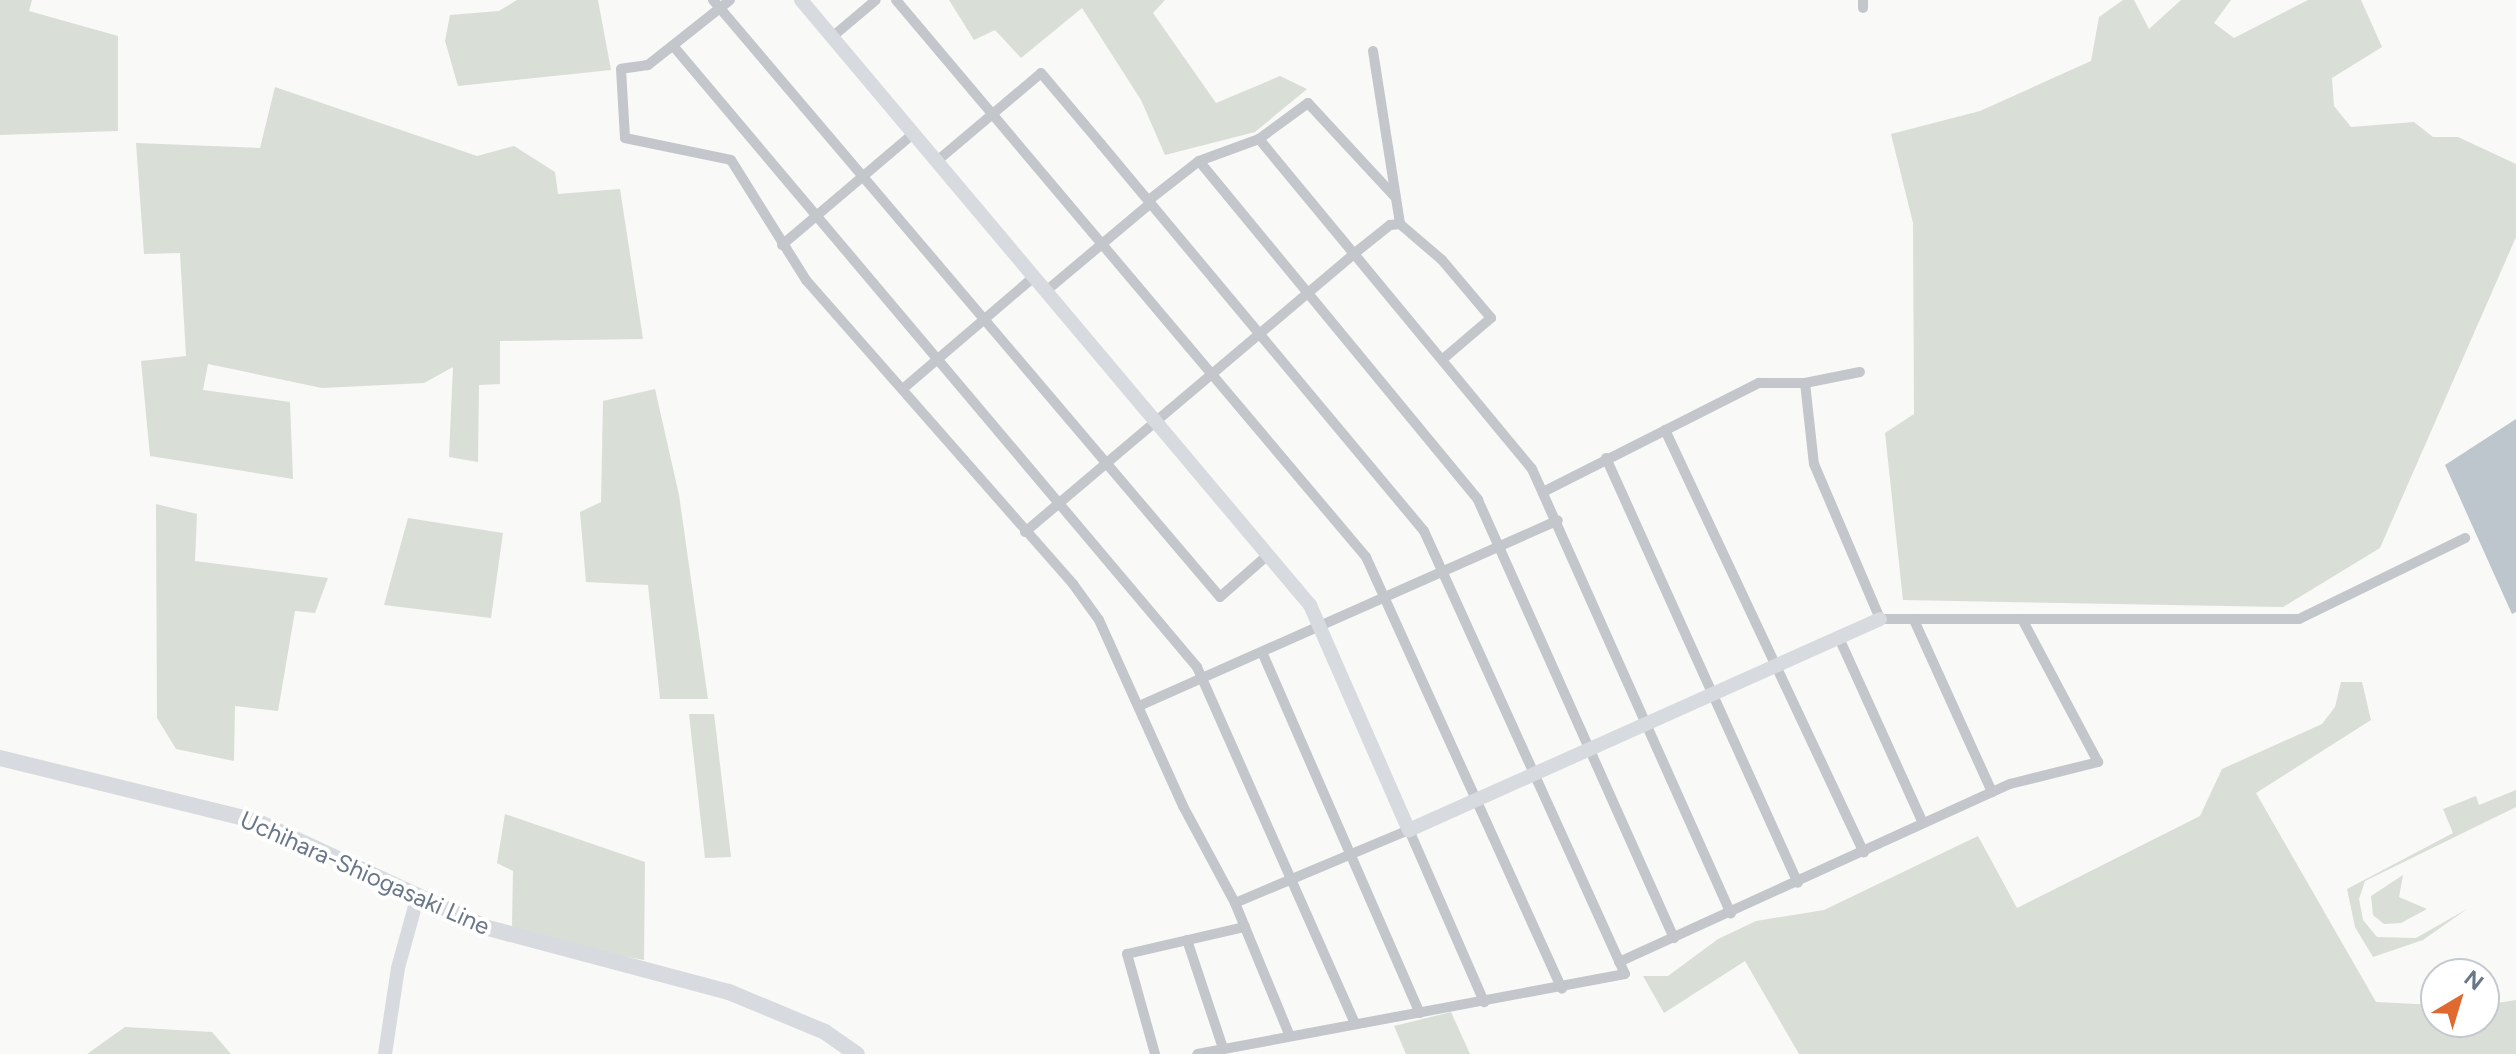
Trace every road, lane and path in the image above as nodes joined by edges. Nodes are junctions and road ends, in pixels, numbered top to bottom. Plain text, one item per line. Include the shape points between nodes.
1 (730, 0) edge
2 (801, 0) edge
3 (876, 0) edge
4 (896, 0) edge
5 (717, 4) edge
6 (832, 37) junction
7 (675, 48) junction
8 (1373, 51) dead end
9 (993, 114) junction
10 (913, 134) junction
11 (1259, 139) junction
12 (937, 161) junction
13 (1199, 161) junction
14 (863, 177) junction
15 (1395, 197) junction
16 (1150, 202) junction
17 (816, 215) junction
18 (1400, 224) junction
19 (1102, 243) junction
20 (782, 245) junction
21 (1355, 253) junction
22 (1034, 277) junction
23 (1046, 291) junction
24 (1308, 293) junction
25 (984, 320) junction
26 (1260, 333) junction
27 (1444, 358) junction
28 (937, 360) junction
29 (1860, 372) dead end
30 (1213, 374) junction
31 (1805, 383) junction
32 (905, 387) junction
33 (1156, 421) junction
34 (1665, 430) junction
35 (1606, 458) junction
36 (1106, 464) junction
37 (1545, 491) junction
38 (1059, 504) junction
39 (1558, 520) junction
40 (1025, 532) junction
41 (2465, 538) dead end
42 (1502, 545) junction
43 (1269, 554) junction
44 (1444, 570) junction
45 (1388, 596) junction
46 (1880, 619) junction
47 (2022, 619) junction
48 (1914, 620) junction
49 (1321, 626) junction
50 (1839, 638) junction
51 (1262, 652) junction
52 (1779, 666) junction
53 (1202, 678) junction
54 (1710, 696) junction
55 (1139, 706) junction
56 (1649, 723) junction
57 (1591, 749) junction
58 (0, 758) edge
59 (1535, 774) junction
60 (1992, 792) junction
61 (1475, 800) junction
62 (1923, 823) junction
63 (1409, 830) junction
64 (1864, 852) junction
65 (1349, 856) junction
66 (1293, 879) junction
67 (1798, 883) junction
68 (417, 899) junction
69 (1235, 903) junction
70 (1731, 914) junction
71 (1245, 927) junction
72 (1674, 938) junction
73 (1187, 940) junction
74 (1619, 962) junction
75 (1562, 989) junction
76 (1484, 1002) junction
77 (1420, 1013) junction
78 (1355, 1023) junction
79 (1289, 1034) junction
80 (1223, 1048) junction
81 (385, 1054) edge
82 (857, 1054) edge
83 (1155, 1054) edge
84 (1197, 1054) edge

1 - 5 street
2 - 6 street
3 - 6 street
4 - 9 street
5 - 7 street
5 - 14 street
6 - 10 street
7 - 17 street
7 - 20 street via 648,65 621,69 625,138 731,160
8 - 15 street
9 - 12 street
9 - 16 street via 1041,73
9 - 19 street
10 - 12 street
10 - 14 street
11 - 13 street
11 - 15 street via 1308,103
11 - 21 street
12 - 22 street
13 - 16 street
13 - 24 street
14 - 17 street
14 - 25 street
15 - 18 street
16 - 19 street
16 - 26 street
17 - 20 street
17 - 28 street
18 - 21 street via 1390,225
18 - 27 street via 1442,260 1491,318
19 - 23 street
19 - 30 street
20 - 32 street via 863,345
21 - 24 street
21 - 27 street
22 - 23 street
22 - 25 street
23 - 33 street
24 - 26 street
24 - 42 street via 1450,461
25 - 28 street
25 - 36 street
26 - 30 street
26 - 44 street via 1402,500
27 - 37 street via 1506,432
28 - 32 street
28 - 38 street
29 - 31 street
30 - 33 street
30 - 45 street via 1356,543
31 - 34 street via 1759,383
31 - 46 street via 1814,464
32 - 40 street
33 - 36 street
33 - 43 street
34 - 35 street
34 - 52 street
35 - 37 street
35 - 54 street
36 - 38 street
36 - 43 street via 1220,597
37 - 39 street
38 - 40 street
38 - 53 street
39 - 42 street
39 - 56 street
40 - 55 street via 1099,620
41 - 47 street via 2299,619
42 - 44 street
42 - 57 street
43 - 49 street
44 - 45 street
44 - 59 street
45 - 49 street
45 - 61 street
46 - 48 street
46 - 50 street
47 - 48 street
47 - 60 street via 2098,762
48 - 60 street
49 - 51 street
49 - 63 street
50 - 52 street
50 - 62 street
51 - 53 street
51 - 65 street
52 - 54 street
52 - 64 street
53 - 55 street
53 - 66 street
54 - 56 street
54 - 67 street
55 - 69 street via 1183,806
56 - 57 street
56 - 70 street
57 - 59 street
57 - 72 street
58 - 68 main road, Uchihara-Shiogasaki Line via 256,821
59 - 61 street
59 - 74 street
60 - 62 street
61 - 63 street
61 - 75 street
62 - 64 street
63 - 65 street
63 - 76 street
64 - 67 street
65 - 66 street
65 - 77 street
66 - 69 street
66 - 78 street
67 - 70 street
68 - 81 street via 398,968
68 - 82 main road, Uchihara-Shiogasaki Line via 540,945 729,992 811,1025
69 - 71 street
70 - 72 street
71 - 73 street
71 - 79 street
72 - 74 street
73 - 80 street
73 - 83 street via 1127,954
74 - 75 street via 1625,974
75 - 76 street
76 - 77 street
77 - 78 street
78 - 79 street
79 - 80 street
80 - 84 street

